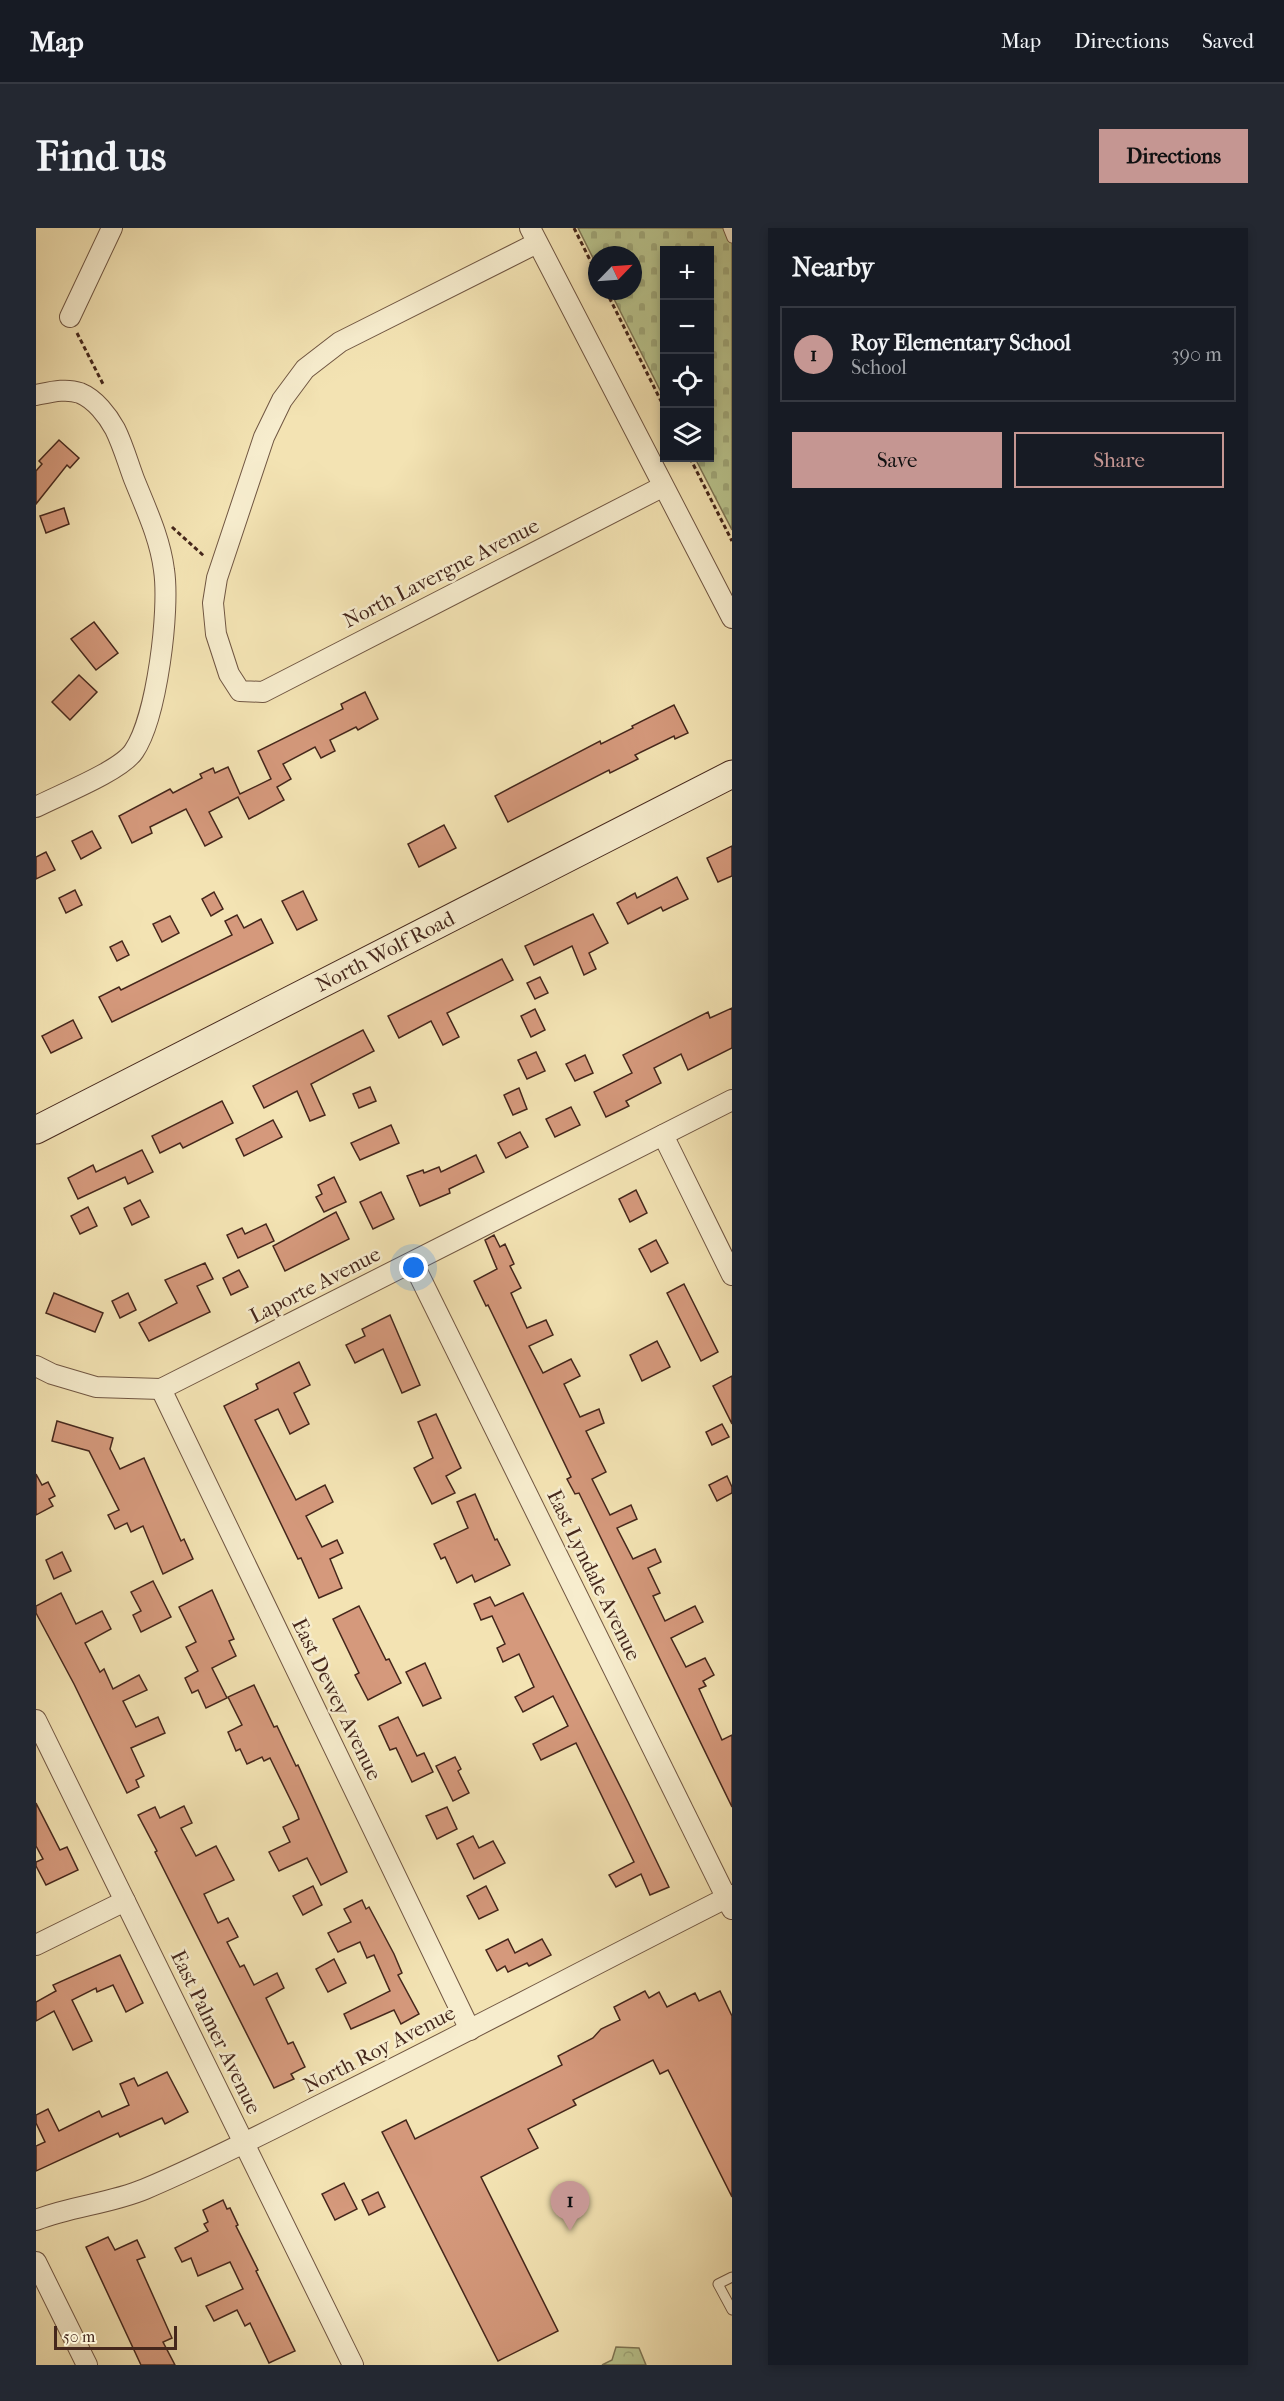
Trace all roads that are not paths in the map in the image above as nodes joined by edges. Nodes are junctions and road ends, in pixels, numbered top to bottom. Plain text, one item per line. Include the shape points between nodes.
1 (112, 228) edge
2 (728, 228) edge
3 (533, 235) edge
4 (732, 238) edge
5 (70, 317) road end
6 (36, 395) edge
7 (662, 487) junction
8 (732, 618) edge
9 (732, 774) edge
10 (36, 807) edge
11 (732, 1100) edge
12 (36, 1130) edge
13 (663, 1135) junction
14 (412, 1263) junction
15 (732, 1275) edge
16 (36, 1366) edge
17 (160, 1389) junction
18 (36, 1720) edge
19 (125, 1901) junction
20 (730, 1901) edge
21 (36, 1945) edge
22 (470, 2030) junction
23 (244, 2143) junction
24 (36, 2220) edge
25 (36, 2262) edge
26 (732, 2277) edge
27 (732, 2310) edge
28 (87, 2365) edge
29 (353, 2365) edge

1 - 5 street
2 - 4 lane
3 - 7 street
3 - 7 street, North Lavergne Avenue via 340,342 305,369 282,400 264,437 220,570 213,603 216,634 229,674 240,691 263,692
6 - 10 street via 58,390 81,393 100,408 114,428 149,515 165,571 160,669 146,724 134,752 115,768
7 - 8 street
9 - 12 main road, North Wolf Road
11 - 13 street, Laporte Avenue
13 - 14 street, Laporte Avenue
13 - 15 street
14 - 17 street, Laporte Avenue
14 - 20 street, East Lyndale Avenue
16 - 17 street, Laporte Avenue via 96,1387
17 - 22 street, East Dewey Avenue
18 - 19 street, East Palmer Avenue
19 - 21 street
19 - 23 street, East Palmer Avenue
20 - 22 street, North Roy Avenue
22 - 23 street, North Roy Avenue
23 - 24 street, North Roy Avenue via 143,2190
23 - 29 street, East Palmer Avenue
25 - 28 street
26 - 27 lane via 718,2284

